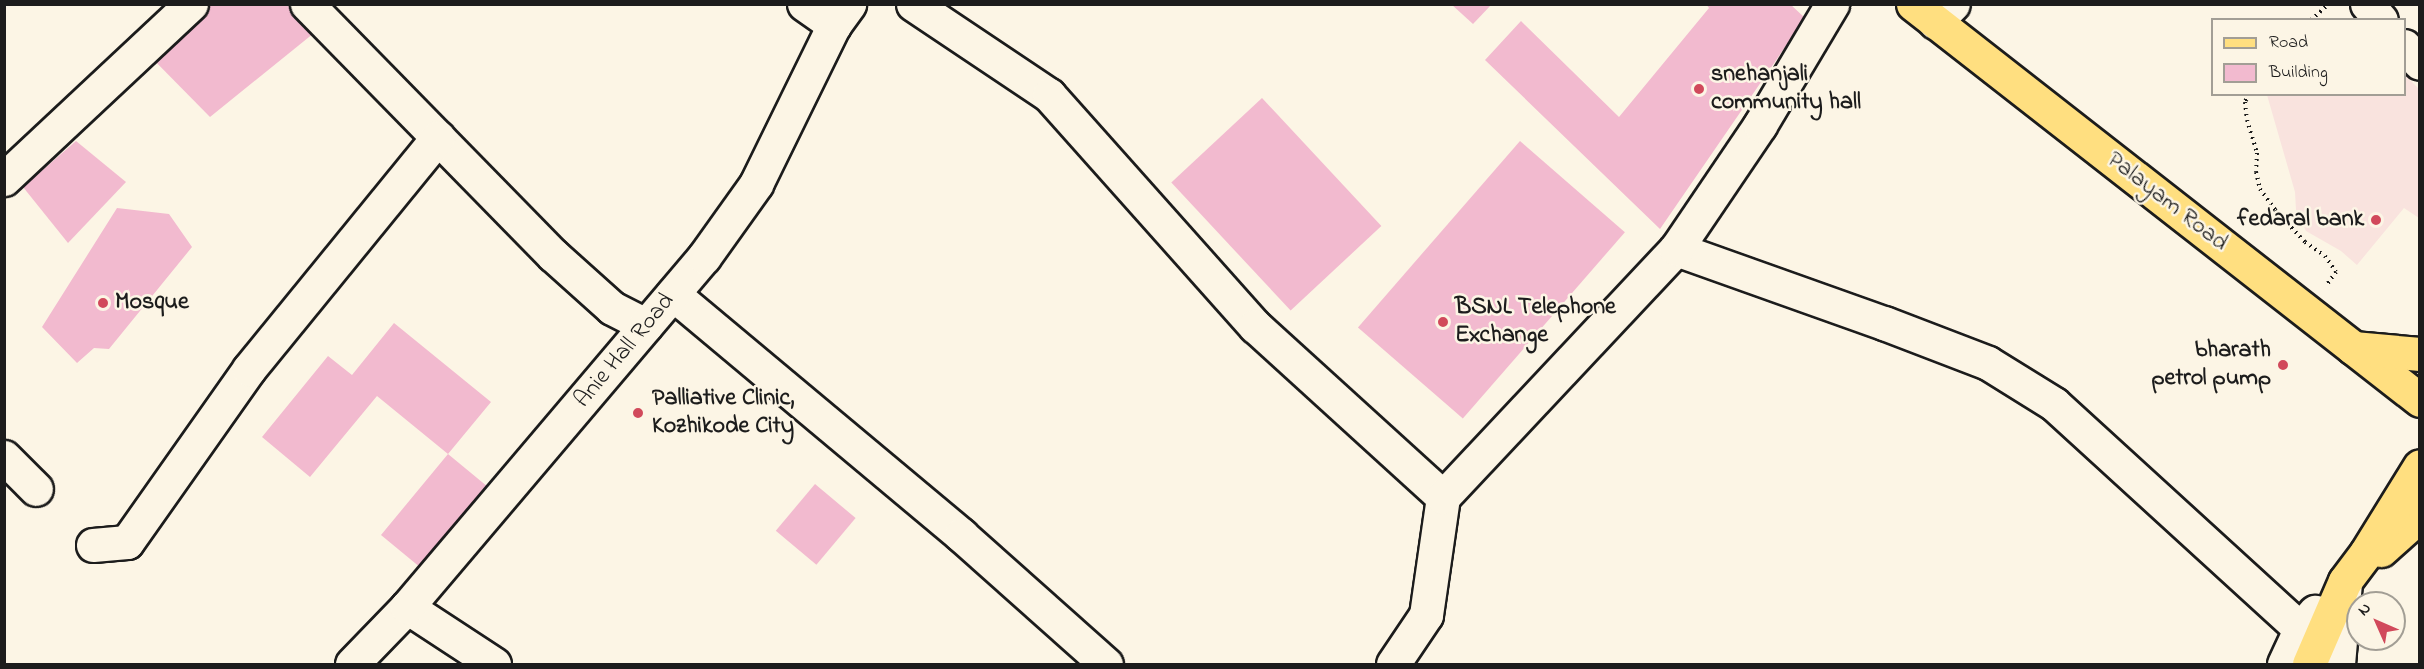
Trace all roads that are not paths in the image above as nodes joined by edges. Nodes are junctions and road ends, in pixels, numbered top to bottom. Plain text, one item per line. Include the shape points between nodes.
1 (191, 4) edge
2 (307, 4) edge
3 (804, 4) edge
4 (913, 4) edge
5 (1832, 4) edge
6 (2367, 4) edge
7 (1934, 10) edge
8 (841, 15) edge
9 (2379, 18) edge
10 (2406, 48) edge
11 (2420, 63) edge
12 (438, 137) junction
13 (4, 179) edge
14 (1676, 249) junction
15 (673, 294) junction
16 (646, 325) junction
17 (2353, 348) junction
18 (2420, 354) edge
19 (2420, 400) edge
20 (4, 457) edge
21 (2420, 466) edge
22 (36, 489) dead end
23 (1443, 497) junction
24 (2420, 514) edge
25 (93, 545) dead end
26 (2366, 553) junction
27 (2346, 581) junction
28 (407, 607) junction
29 (2300, 629) junction
30 (2342, 663) edge
31 (352, 664) edge
32 (494, 664) edge
33 (1106, 664) edge
34 (1393, 664) edge
35 (2284, 664) edge
36 (2309, 664) edge

1 - 13 street
2 - 12 street
3 - 8 street
4 - 23 street via 1049,95 1255,326
5 - 14 street via 1760,125
6 - 9 street
7 - 17 main road, Palayam Road
8 - 15 street, Anie Hall Road via 756,184
10 - 11 street
12 - 16 street via 499,202 593,291 612,308
12 - 25 street via 249,369 127,542
14 - 23 street
14 - 29 street via 1988,363 2054,404
15 - 16 street, Anie Hall Road
15 - 33 street via 951,527
16 - 28 street, Anie Hall Road
17 - 18 main road
17 - 19 main road, Palayam Road
20 - 22 street
21 - 26 main road
23 - 34 street via 1426,615
24 - 27 main road
26 - 27 main road
26 - 29 street
27 - 30 street
27 - 36 main road
28 - 31 street, Anie Hall Road
28 - 32 street
29 - 35 street

